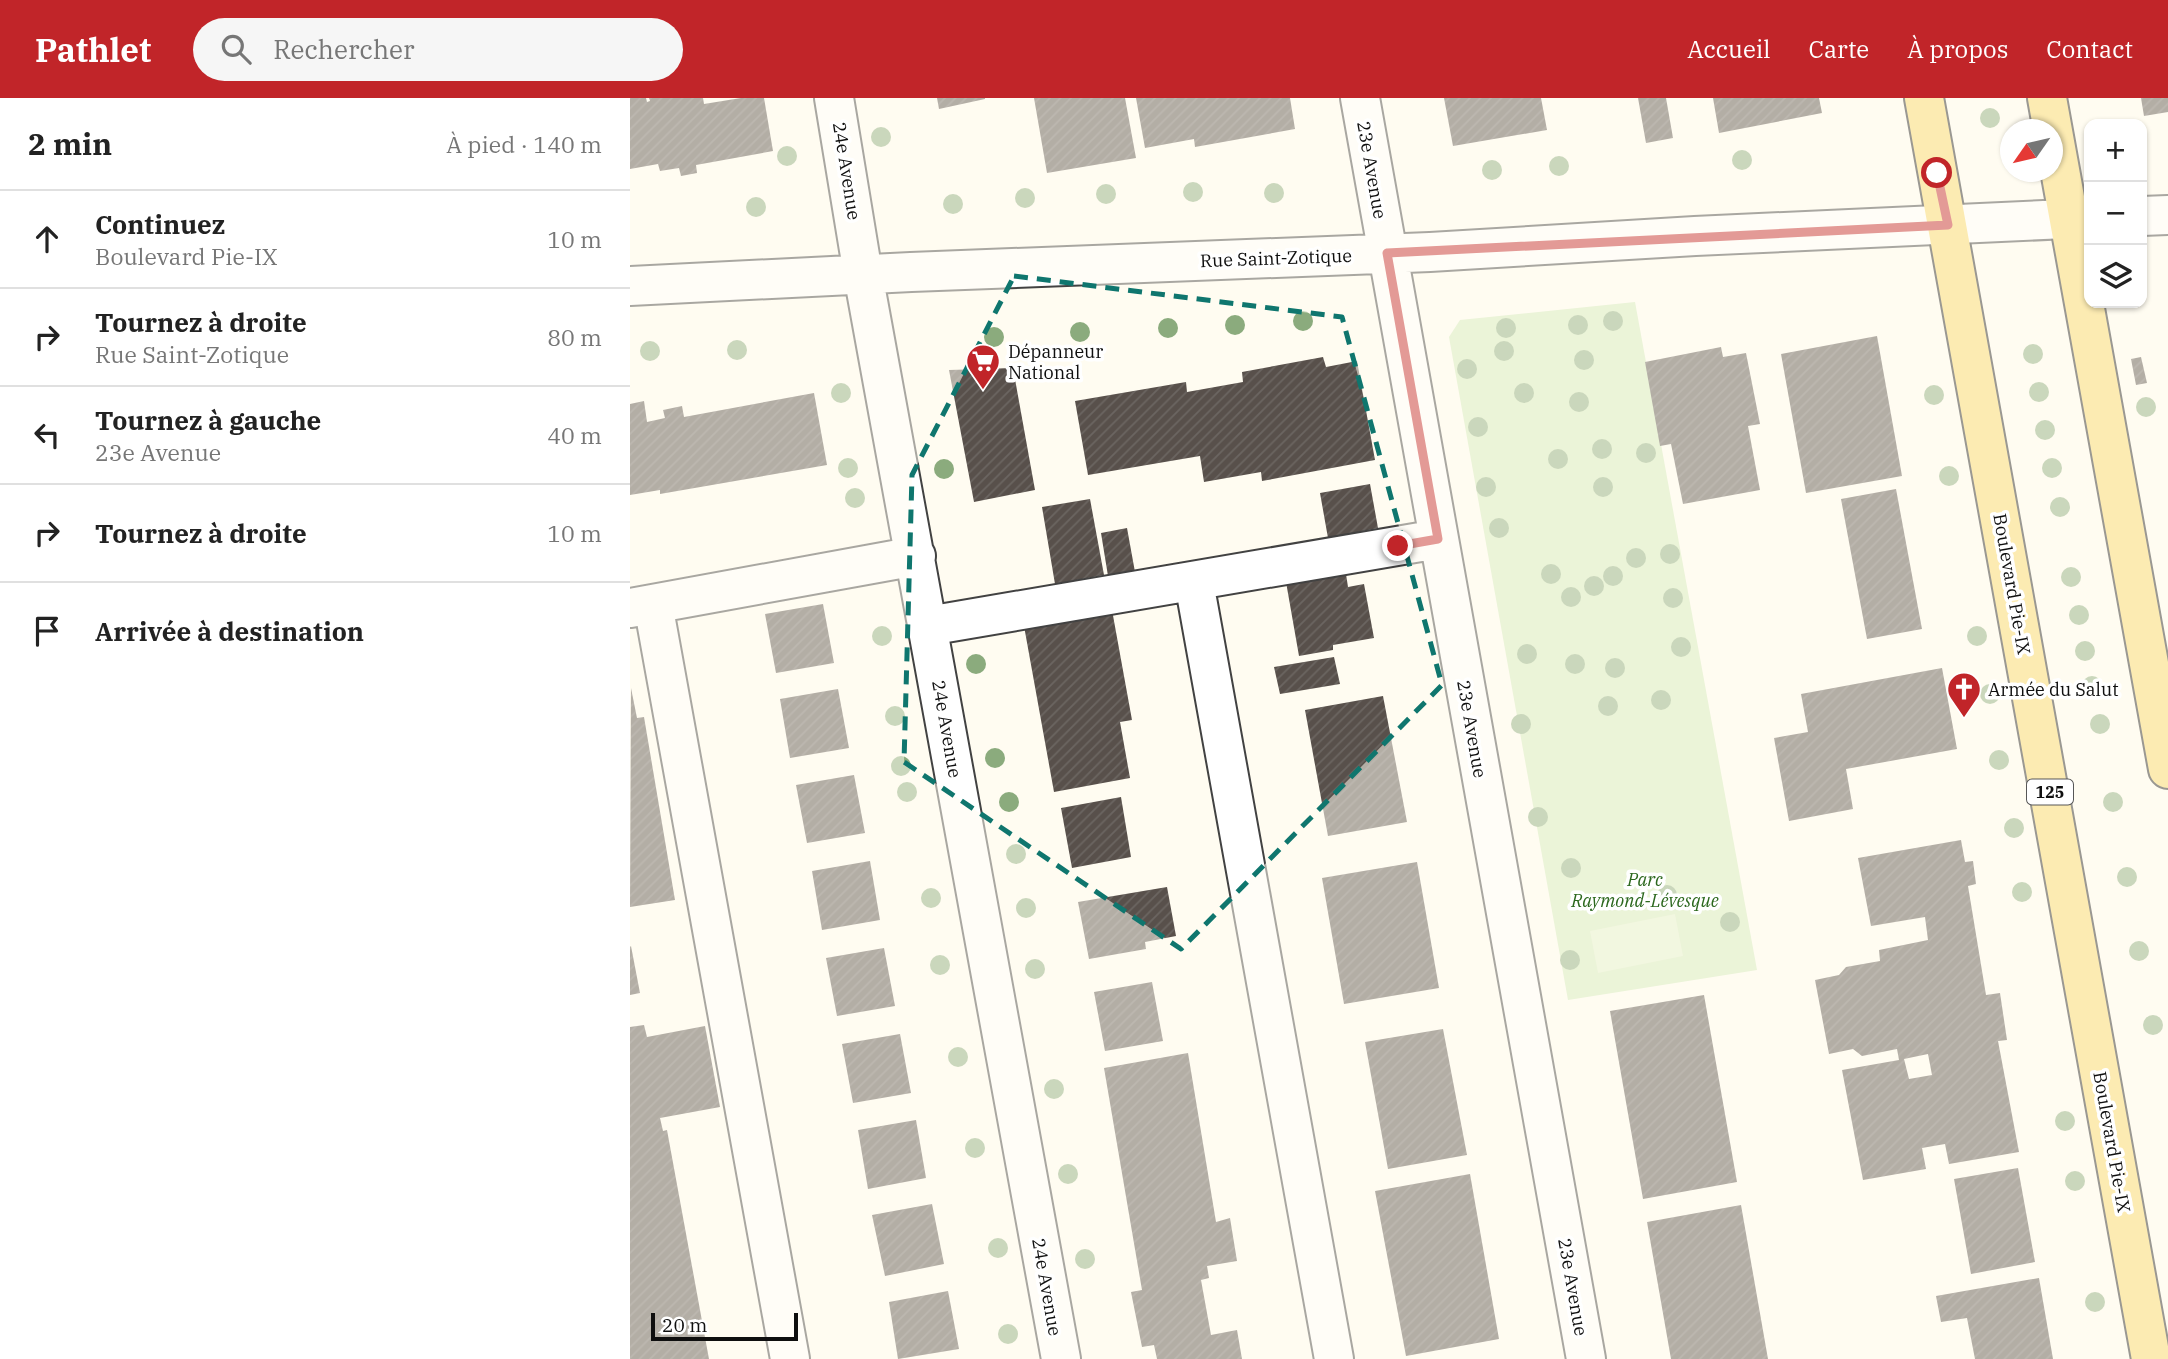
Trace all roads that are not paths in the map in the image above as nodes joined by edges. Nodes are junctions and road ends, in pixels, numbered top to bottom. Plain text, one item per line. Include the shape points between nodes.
1 (834, 98) edge
2 (1360, 98) edge
3 (1924, 98) edge
4 (2048, 98) edge
5 (2168, 215) edge
6 (2147, 216) edge
7 (2080, 219) edge
8 (1948, 225) junction
9 (1387, 253) junction
10 (863, 274) junction
11 (630, 286) edge
12 (1438, 539) junction
13 (916, 556) junction
14 (1194, 582) junction
15 (642, 606) edge
16 (928, 626) junction
17 (2168, 769) edge
18 (790, 1359) edge
19 (1060, 1359) edge
20 (1334, 1359) edge
21 (1586, 1359) edge
22 (2151, 1359) edge

1 - 10 street, 24e Avenue
2 - 9 street, 23e Avenue
3 - 8 main road, Boulevard Pie-IX / 125
4 - 7 main road
5 - 6 street
7 - 8 street, Rue Saint-Zotique
7 - 17 main road
8 - 9 street, Rue Saint-Zotique
8 - 22 main road, Boulevard Pie-IX / 125
9 - 10 street, Rue Saint-Zotique
9 - 12 street, 23e Avenue
10 - 11 street, Rue Saint-Zotique
10 - 13 street, 24e Avenue
12 - 14 street
12 - 21 street, 23e Avenue
13 - 15 street
13 - 16 street, 24e Avenue
14 - 16 street
14 - 20 street
15 - 18 street
16 - 19 street, 24e Avenue

